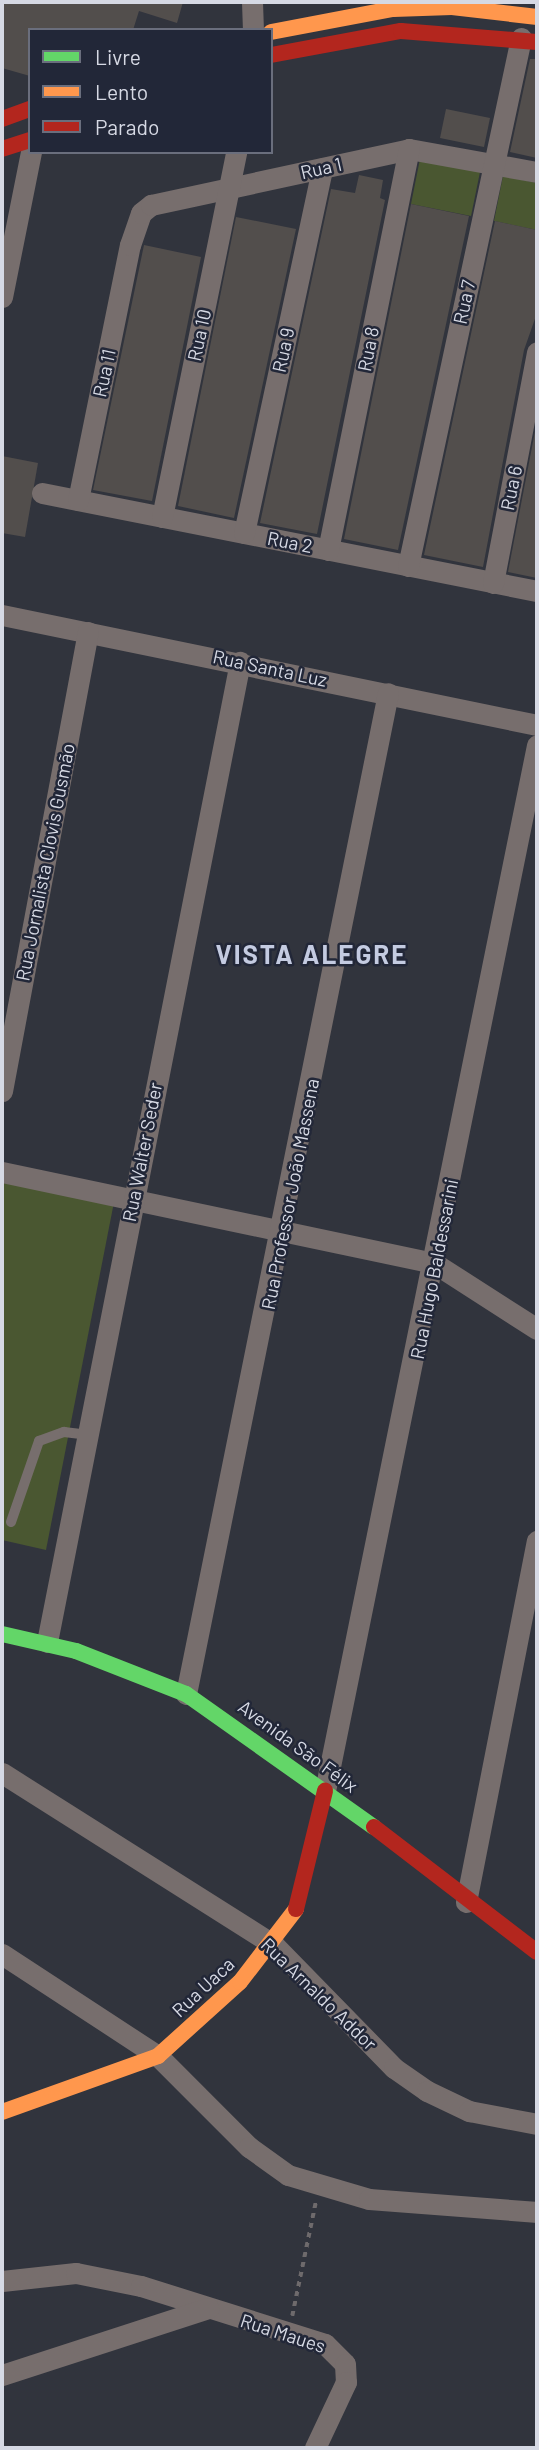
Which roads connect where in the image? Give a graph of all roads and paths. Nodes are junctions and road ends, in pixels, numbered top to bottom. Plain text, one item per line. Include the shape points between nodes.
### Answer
1 (252, 2) edge
2 (537, 17) edge
3 (253, 28) edge
4 (273, 32) edge
5 (529, 40) edge
6 (273, 55) edge
7 (28, 110) edge
8 (2, 119) edge
9 (28, 141) edge
10 (2, 149) edge
11 (409, 149) junction
12 (31, 154) edge
13 (236, 154) edge
14 (494, 163) junction
15 (322, 168) junction
16 (537, 172) edge
17 (229, 189) junction
18 (130, 245) joint
19 (2, 297) edge
20 (537, 352) edge
21 (42, 493) dead end
22 (78, 500) junction
23 (162, 517) junction
24 (244, 533) junction
25 (328, 550) junction
26 (408, 566) junction
27 (493, 583) junction
28 (537, 591) edge
29 (2, 615) edge
30 (88, 632) junction
31 (240, 662) junction
32 (388, 693) junction
33 (537, 724) edge
34 (537, 746) edge
35 (2, 1091) edge
36 (2, 1172) edge
37 (134, 1196) junction
38 (284, 1227) junction
39 (434, 1263) junction
40 (537, 1329) edge
41 (87, 1435) junction
42 (11, 1522) dead end
43 (537, 1541) edge
44 (2, 1634) edge
45 (47, 1642) junction
46 (186, 1695) junction
47 (2, 1773) edge
48 (325, 1791) junction
49 (466, 1902) junction
50 (274, 1945) junction
51 (537, 1952) edge
52 (2, 1954) edge
53 (158, 2056) junction
54 (2, 2112) edge
55 (537, 2124) edge
56 (318, 2189) junction
57 (537, 2212) edge
58 (2, 2281) edge
59 (208, 2308) junction
60 (288, 2335) junction
61 (2, 2375) edge
62 (315, 2448) edge

1 - 3 street
2 - 4 street via 452,7 393,9
5 - 6 street via 401,31
5 - 14 street, Rua 7
7 - 8 street
9 - 10 street
11 - 14 street, Rua 1
11 - 15 street, Rua 1
11 - 25 street, Rua 8
12 - 19 street
13 - 17 street, Rua 10
14 - 16 street, Rua 1
14 - 26 street, Rua 7
15 - 17 street, Rua 1
15 - 24 street, Rua 9
17 - 18 street, Rua 1 via 151,205 141,213
17 - 23 street, Rua 10
18 - 22 street, Rua 11
20 - 27 street, Rua 6
21 - 22 street, Rua 2
22 - 23 street, Rua 2
23 - 24 street, Rua 2
24 - 25 street, Rua 2
25 - 26 street, Rua 2
26 - 27 street, Rua 2
27 - 28 street, Rua 2
29 - 30 street, Rua Santa Luz
30 - 31 street, Rua Santa Luz
30 - 35 street, Rua Jornalista Clovis Gusmão
31 - 32 street, Rua Santa Luz
31 - 37 street, Rua Walter Seder
32 - 33 street, Rua Santa Luz
32 - 38 street, Rua Professor João Massena
34 - 39 street, Rua Hugo Baldessarini
36 - 37 street
37 - 38 street
37 - 41 street, Rua Walter Seder
38 - 39 street
38 - 46 street, Rua Professor João Massena
39 - 40 street
39 - 48 street, Rua Hugo Baldessarini
41 - 42 lane via 64,1432 39,1441
41 - 45 street, Rua Walter Seder
43 - 49 street
44 - 45 street, Avenida São Félix
45 - 46 street, Avenida São Félix
46 - 48 street, Avenida São Félix
47 - 50 street, Rua Arnaldo Addor
48 - 49 street, Avenida São Félix
48 - 50 street, Rua Uaca via 303,1893
49 - 51 street, Avenida São Félix
50 - 53 street, Rua Uaca
50 - 55 street, Rua Arnaldo Addor via 394,2068 468,2111
52 - 53 street
53 - 54 street, Rua Uaca
53 - 56 street via 249,2147
56 - 57 street via 369,2199
56 - 60 path
58 - 59 street, Rua Maues via 76,2273
59 - 60 street, Rua Maues
59 - 61 street
60 - 62 street, Rua Maues via 325,2344 345,2364 346,2382

